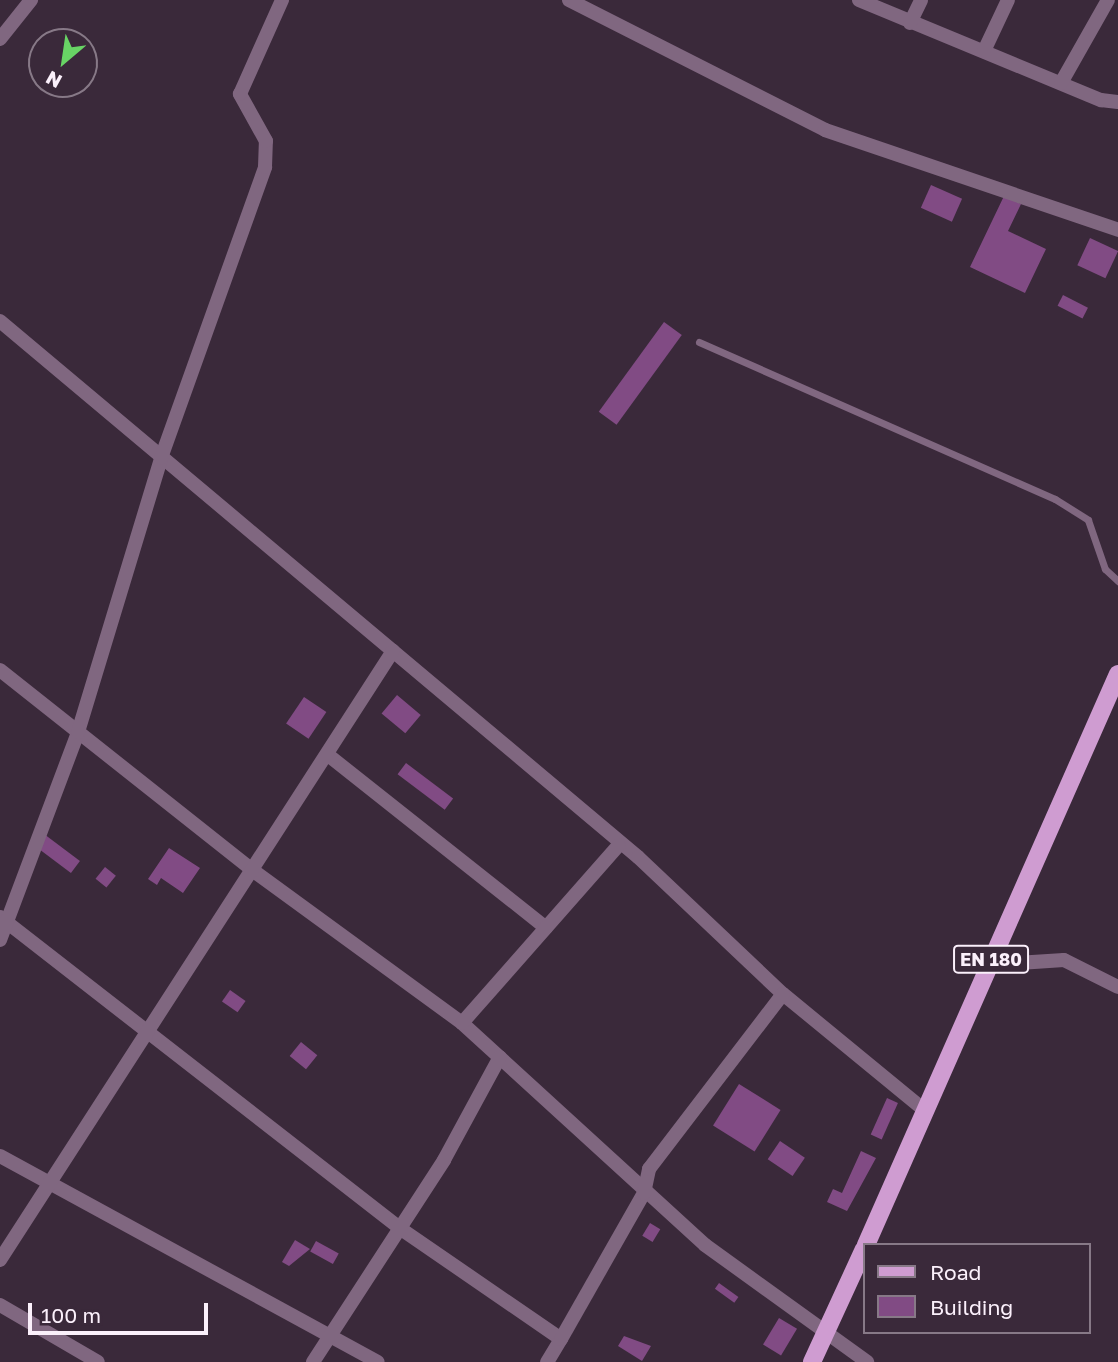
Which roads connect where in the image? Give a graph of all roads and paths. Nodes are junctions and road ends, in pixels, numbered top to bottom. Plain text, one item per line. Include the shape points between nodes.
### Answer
1 (31, 0) edge
2 (282, 0) edge
3 (569, 0) edge
4 (859, 0) edge
5 (921, 0) edge
6 (1009, 0) edge
7 (1108, 0) edge
8 (910, 23) junction
9 (0, 39) edge
10 (984, 51) junction
11 (1061, 83) junction
12 (1118, 102) edge
13 (1118, 230) edge
14 (0, 322) edge
15 (699, 342) dead end
16 (161, 458) junction
17 (1118, 580) edge
18 (393, 651) junction
19 (0, 670) edge
20 (1118, 674) edge
21 (78, 732) junction
22 (328, 755) junction
23 (619, 845) junction
24 (255, 872) junction
25 (3, 919) edge
26 (546, 928) junction
27 (0, 940) edge
28 (988, 965) junction
29 (1118, 987) edge
30 (783, 993) junction
31 (462, 1023) junction
32 (149, 1037) junction
33 (500, 1057) junction
34 (923, 1109) junction
35 (0, 1156) edge
36 (48, 1182) junction
37 (644, 1193) junction
38 (401, 1229) junction
39 (867, 1243) edge
40 (862, 1253) edge
41 (0, 1260) edge
42 (0, 1305) edge
43 (824, 1335) junction
44 (331, 1336) junction
45 (561, 1339) junction
46 (97, 1362) edge
47 (313, 1362) edge
48 (378, 1362) edge
49 (547, 1362) edge
50 (812, 1362) edge
51 (867, 1362) edge

1 - 9 street
2 - 16 street via 240,94 266,141 265,167
3 - 13 street via 825,130
4 - 8 street
5 - 8 street
6 - 10 street
7 - 11 street
8 - 10 street
10 - 11 street
11 - 12 street
14 - 16 street
15 - 17 lane via 1055,499 1088,520 1105,569
16 - 18 street
16 - 21 street
18 - 22 street
18 - 23 street
19 - 21 street
20 - 28 main road, EN 180
21 - 24 street
21 - 25 street
22 - 24 street
22 - 26 street
23 - 26 street
23 - 30 street
24 - 31 street
24 - 32 street
25 - 27 street
25 - 32 street
26 - 31 street
28 - 29 street via 1064,960
28 - 34 main road, EN 180
30 - 34 street
30 - 37 street via 665,1145 649,1169
31 - 33 street
32 - 36 street
32 - 38 street
33 - 37 street
33 - 38 street
34 - 39 main road, EN 180
35 - 36 street
36 - 41 street
36 - 44 street
37 - 43 street
37 - 45 street
38 - 44 street
38 - 45 street
40 - 43 main road, EN 180
42 - 46 street
43 - 50 main road, EN 180
43 - 51 street
44 - 47 street
44 - 48 street
45 - 49 street

